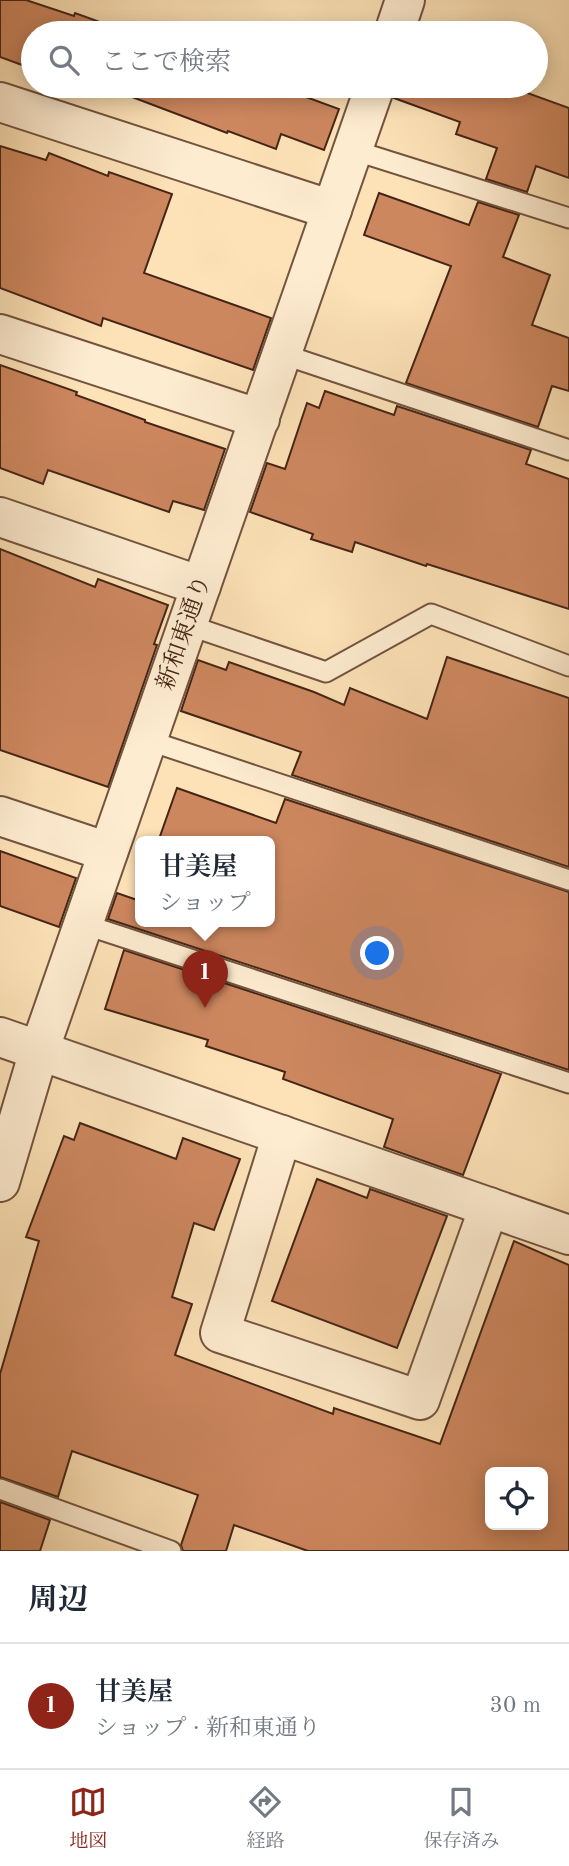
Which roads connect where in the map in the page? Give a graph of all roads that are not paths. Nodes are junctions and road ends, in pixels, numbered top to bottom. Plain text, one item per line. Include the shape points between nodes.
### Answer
1 (405, 0) edge
2 (398, 21) edge
3 (371, 98) edge
4 (0, 102) edge
5 (353, 150) junction
6 (332, 210) junction
7 (569, 218) edge
8 (0, 334) edge
9 (282, 354) junction
10 (260, 419) junction
11 (569, 450) edge
12 (0, 517) edge
13 (201, 586) junction
14 (188, 625) junction
15 (569, 666) edge
16 (147, 740) junction
17 (0, 816) edge
18 (108, 852) junction
19 (569, 880) edge
20 (83, 924) junction
21 (0, 1037) edge
22 (39, 1051) junction
23 (569, 1083) edge
24 (282, 1135) junction
25 (0, 1182) edge
26 (489, 1207) junction
27 (569, 1235) edge
28 (0, 1489) edge
29 (171, 1551) edge

1 - 2 street
3 - 5 street, 新和東通り
4 - 6 street
5 - 6 street, 新和東通り
5 - 7 lane
6 - 9 street, 新和東通り
8 - 10 street
9 - 10 street, 新和東通り
9 - 11 lane
10 - 13 street, 新和東通り
12 - 13 street
13 - 14 street, 新和東通り
14 - 15 lane via 326,672 431,614
14 - 16 street, 新和東通り
16 - 18 street, 新和東通り
16 - 19 lane
17 - 18 street
18 - 20 street, 新和東通り
20 - 22 street, 新和東通り
20 - 23 lane
21 - 22 street
22 - 24 street
22 - 25 street, 新和東通り
24 - 26 street
24 - 26 street via 220,1333 420,1400
26 - 27 street
28 - 29 lane

